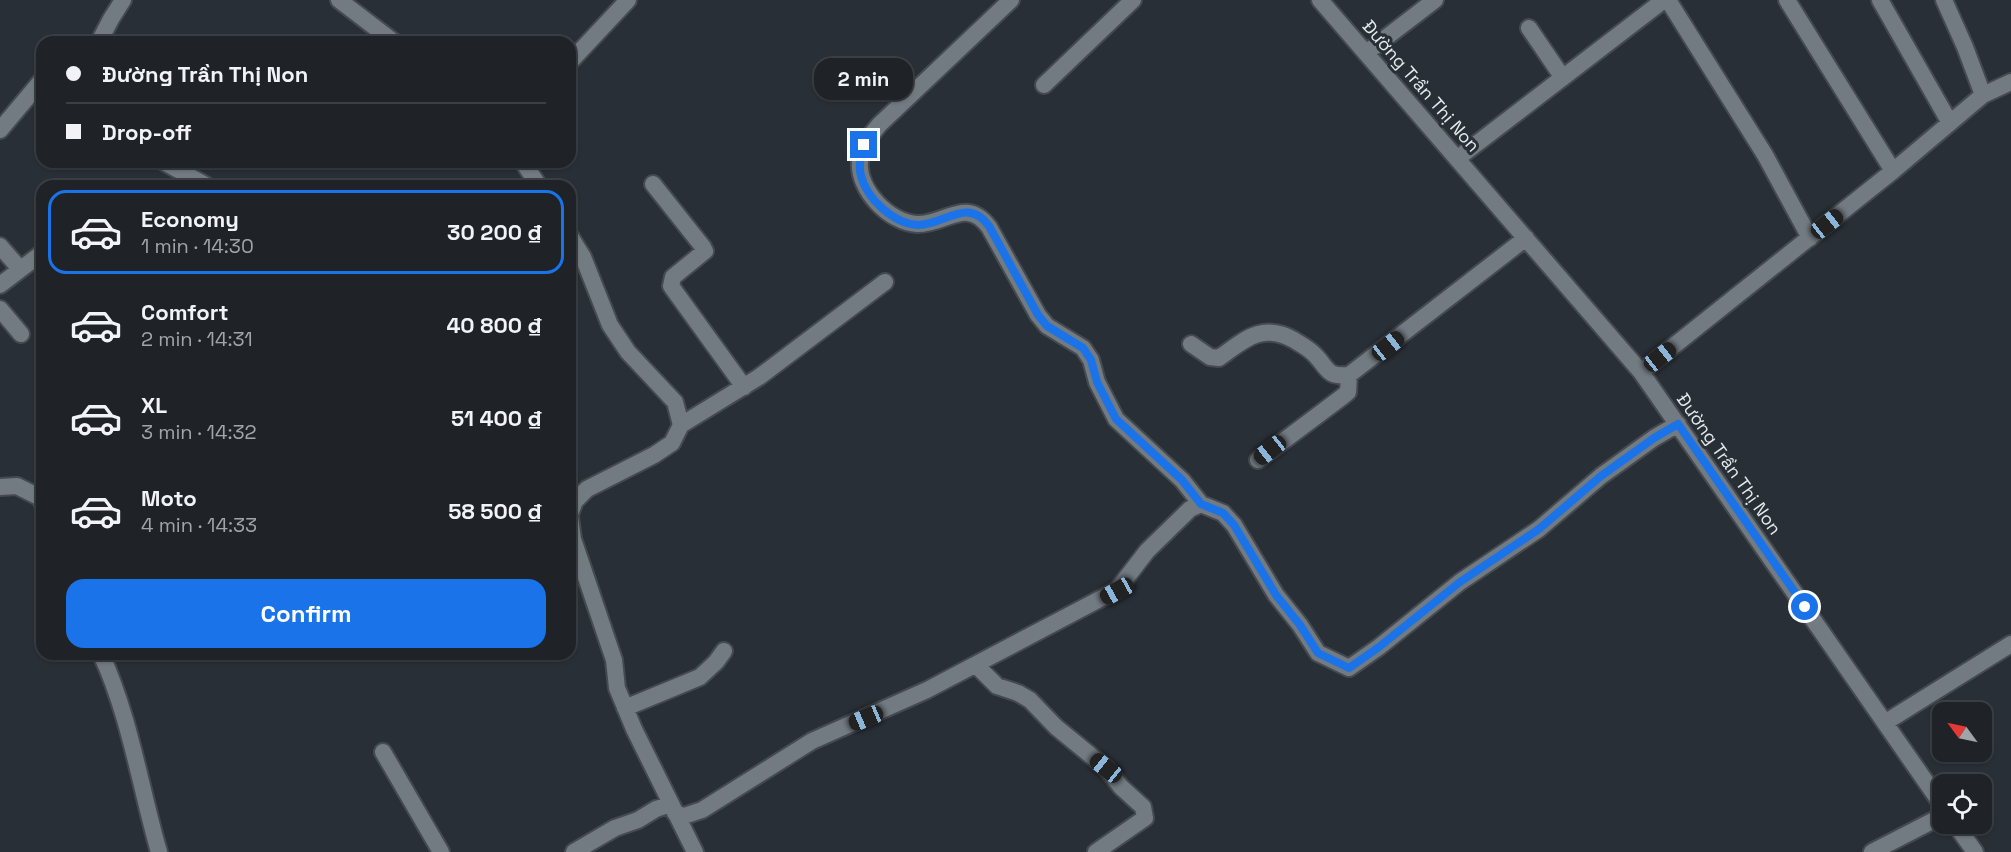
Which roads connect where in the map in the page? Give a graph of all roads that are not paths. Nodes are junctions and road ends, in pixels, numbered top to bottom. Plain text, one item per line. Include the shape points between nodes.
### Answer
1 (123, 0) edge
2 (339, 0) edge
3 (628, 0) edge
4 (1011, 0) edge
5 (1133, 0) edge
6 (1320, 0) edge
7 (1435, 0) edge
8 (1788, 0) edge
9 (1880, 0) edge
10 (1944, 0) edge
11 (1669, 1) edge
12 (1529, 28) dead end
13 (102, 36) edge
14 (386, 36) edge
15 (1366, 53) junction
16 (576, 56) edge
17 (1563, 78) junction
18 (2011, 82) edge
19 (1044, 85) dead end
20 (36, 87) edge
21 (1983, 95) junction
22 (1950, 123) junction
23 (0, 130) edge
24 (1458, 158) junction
25 (175, 168) edge
26 (1893, 171) junction
27 (196, 180) edge
28 (653, 184) dead end
29 (1526, 238) junction
30 (1810, 238) junction
31 (0, 246) edge
32 (576, 246) edge
33 (36, 258) edge
34 (20, 270) junction
35 (885, 282) dead end
36 (0, 285) edge
37 (0, 309) edge
38 (21, 334) dead end
39 (1191, 344) dead end
40 (1641, 372) junction
41 (1349, 375) junction
42 (744, 387) junction
43 (1678, 424) junction
44 (681, 425) junction
45 (1258, 460) dead end
46 (0, 487) edge
47 (36, 496) edge
48 (576, 500) edge
49 (1201, 504) junction
50 (576, 548) edge
51 (2011, 644) edge
52 (724, 651) dead end
53 (104, 660) edge
54 (976, 665) junction
55 (625, 708) junction
56 (1894, 717) junction
57 (383, 752) dead end
58 (1932, 787) edge
59 (673, 808) junction
60 (1932, 821) edge
61 (1963, 834) edge
62 (159, 852) edge
63 (441, 852) edge
64 (574, 852) edge
65 (695, 852) edge
66 (1096, 852) edge
67 (1872, 852) edge
68 (1975, 852) edge

1 - 13 street
2 - 14 street
3 - 16 street
4 - 49 street via 879,124 864,145 861,177 868,192 900,221 919,225 960,212 983,218 1038,315 1047,326 1083,348 1091,360 1097,382 1116,419 1182,480
5 - 19 street
6 - 15 street, Đường Trần Thị Non
7 - 15 street
8 - 26 street
9 - 22 street
10 - 21 street
11 - 17 street
11 - 30 street via 1765,155
12 - 17 street
15 - 24 street, Đường Trần Thị Non
17 - 24 street
18 - 21 street
20 - 23 street
21 - 22 street
22 - 26 street
24 - 29 street, Đường Trần Thị Non
25 - 27 street
26 - 30 street
28 - 42 street via 705,251 674,277 671,286
29 - 40 street, Đường Trần Thị Non
29 - 41 street
30 - 40 street
31 - 34 street
32 - 44 street via 610,325 628,352 675,402
33 - 34 street
34 - 36 street
35 - 42 street
37 - 38 street
39 - 41 street via 1210,357 1219,358 1247,338 1268,331 1287,336 1309,349 1328,372
40 - 43 street, Đường Trần Thị Non
41 - 45 street via 1348,392 1342,398
42 - 44 street
43 - 49 street via 1601,476 1539,529 1460,582 1349,668 1318,653 1276,595 1234,525 1223,513
43 - 56 street, Đường Trần Thị Non
44 - 48 street via 672,443 587,489
46 - 47 street via 17,486
49 - 54 street via 1190,509 1147,551 1117,591
50 - 55 street via 614,660 617,688
51 - 56 street
52 - 55 street via 700,677
53 - 62 street via 133,747
54 - 59 street via 884,711 812,741 702,810 684,816
54 - 66 street via 997,686 1030,700 1143,807 1145,818
55 - 59 street
56 - 58 street, Đường Trần Thị Non
57 - 63 street
59 - 64 street via 656,809
59 - 65 street
60 - 67 street
61 - 68 street

